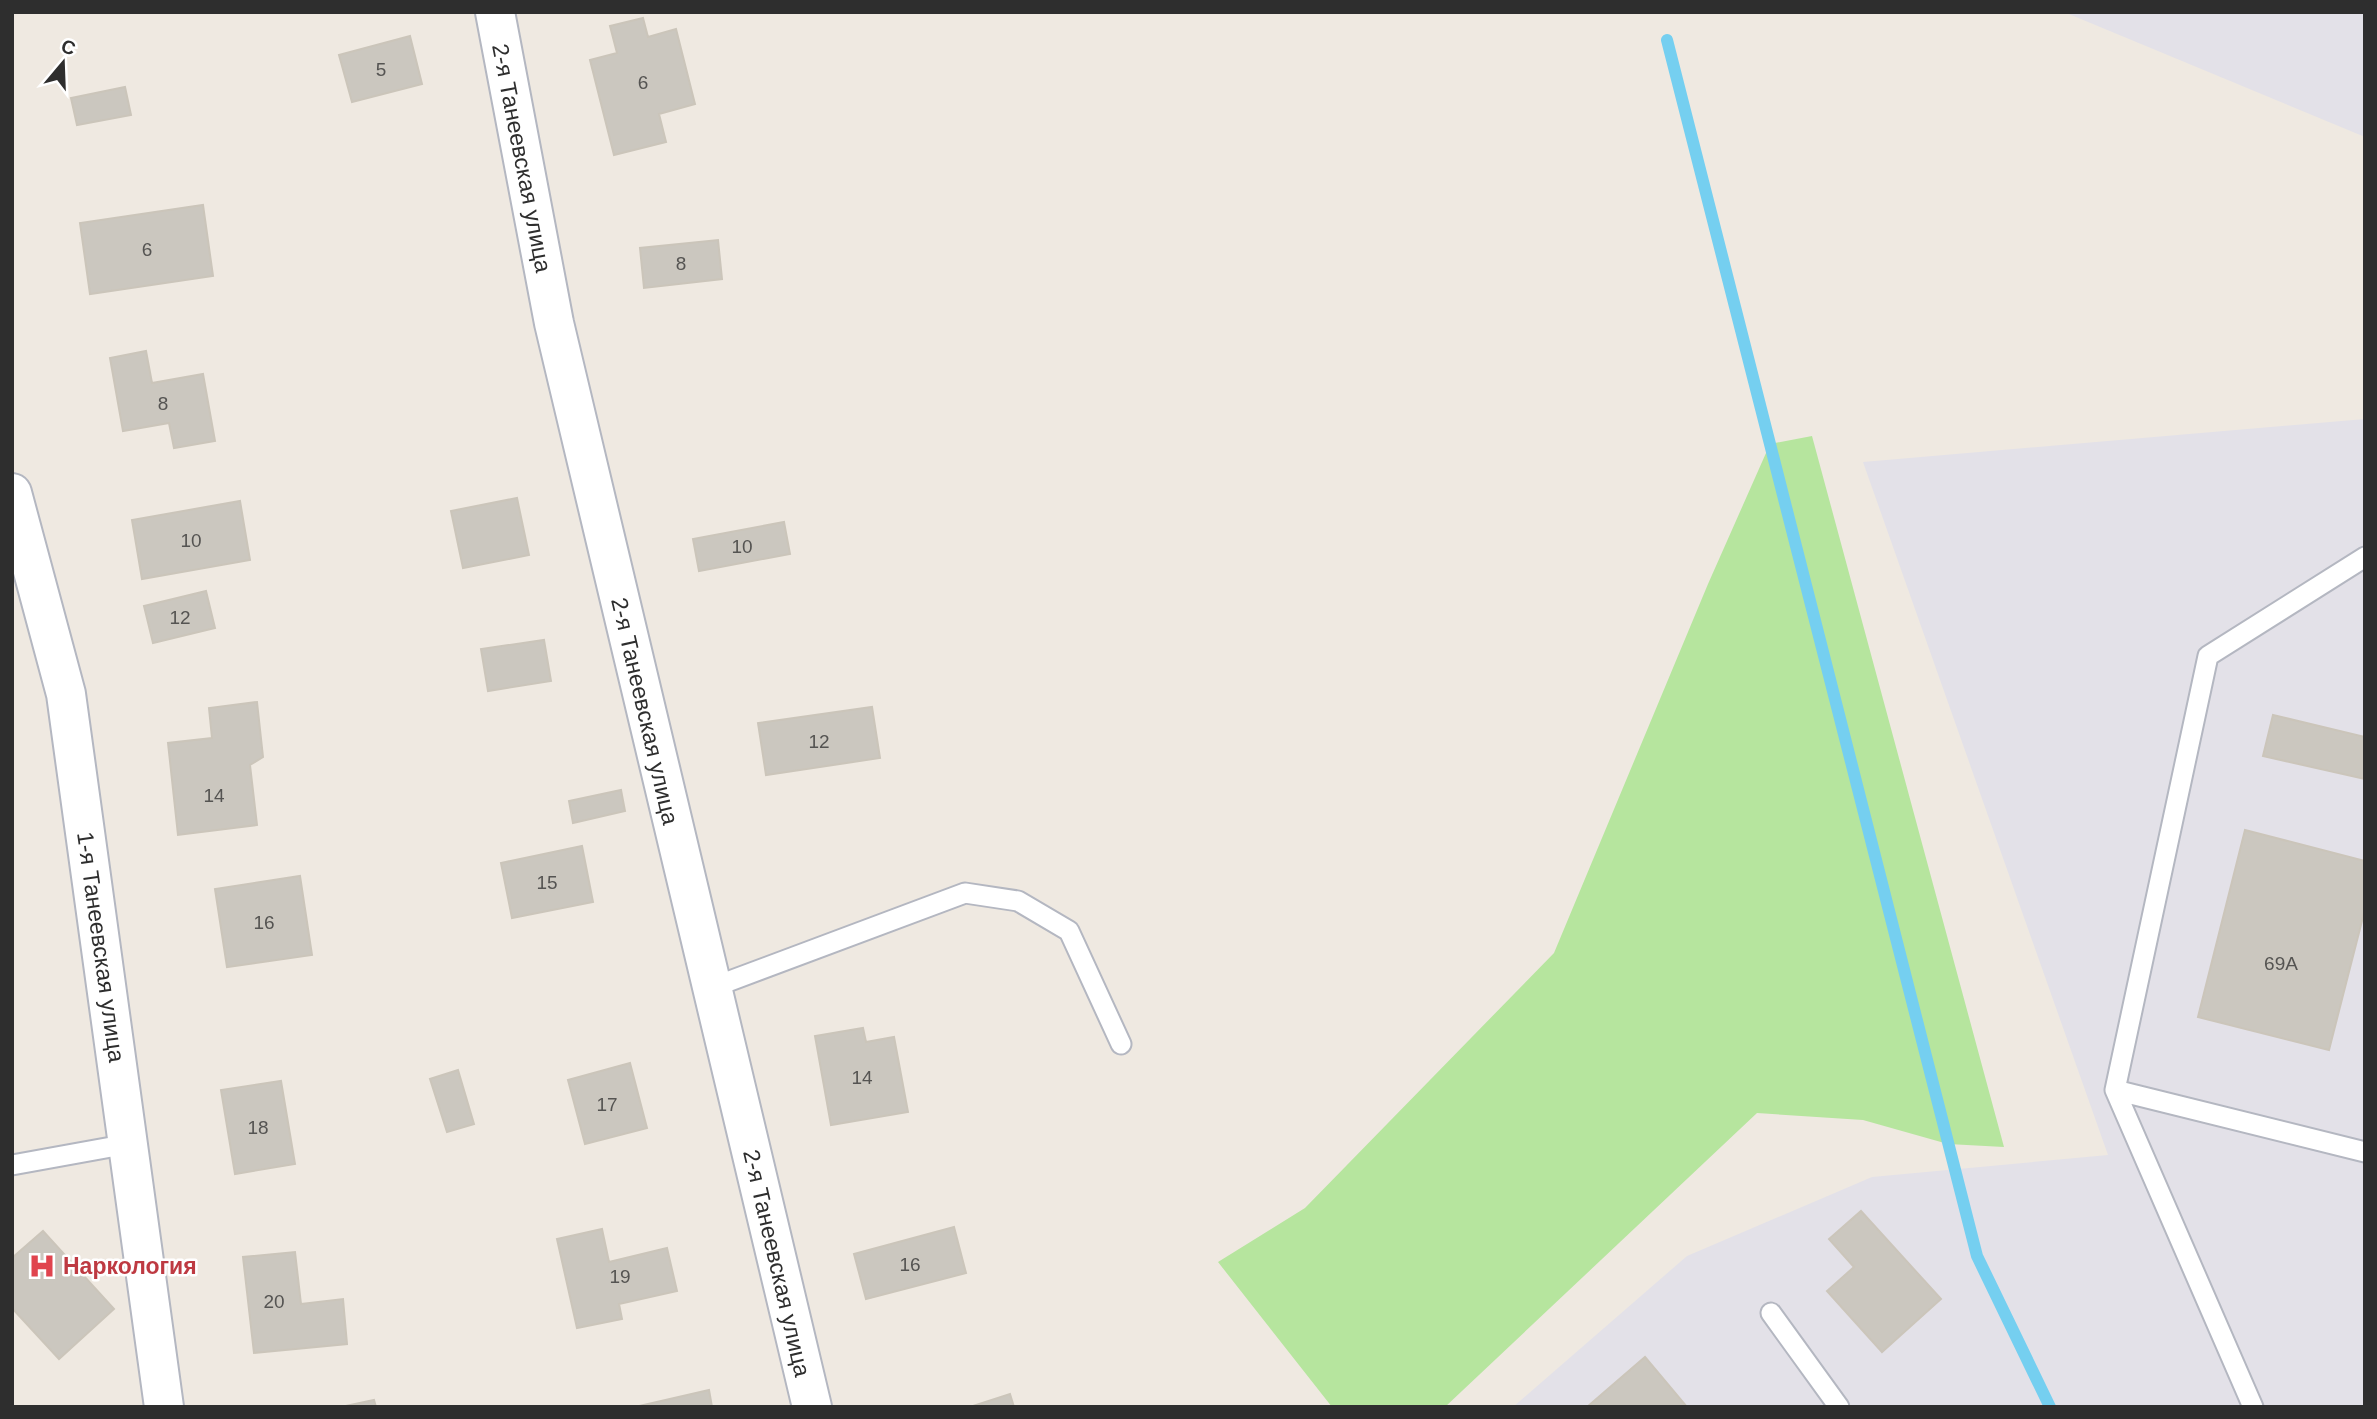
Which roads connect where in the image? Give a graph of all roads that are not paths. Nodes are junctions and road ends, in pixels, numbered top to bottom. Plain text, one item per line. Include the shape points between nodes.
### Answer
1 (495, 12) edge
2 (12, 493) edge
3 (2365, 557) edge
4 (711, 988) junction
5 (1121, 1044) dead end
6 (2115, 1090) junction
7 (128, 1144) junction
8 (2365, 1152) edge
9 (12, 1165) edge
10 (1771, 1313) dead end
11 (164, 1407) edge
12 (812, 1407) edge
13 (1839, 1407) edge
14 (2253, 1407) edge

1 - 4 street, 2-я Танеевская улица via 554,323
2 - 7 street, 1-я Танеевская улица via 66,694
3 - 6 lane via 2208,656
4 - 5 lane via 964,892 1018,901 1069,931
4 - 12 street, 2-я Танеевская улица
6 - 8 lane
6 - 14 lane
7 - 9 lane
7 - 11 street, 1-я Танеевская улица
10 - 13 lane

